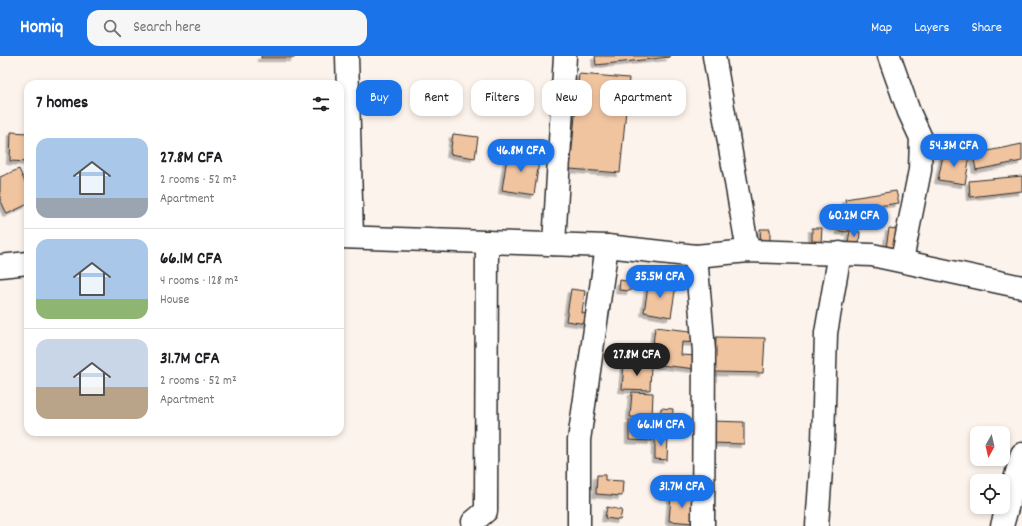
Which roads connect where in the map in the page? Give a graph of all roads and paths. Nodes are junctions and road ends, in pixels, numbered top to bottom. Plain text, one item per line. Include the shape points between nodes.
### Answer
1 (347, 56) edge
2 (565, 56) edge
3 (714, 56) edge
4 (889, 56) edge
5 (346, 237) edge
6 (486, 242) junction
7 (554, 244) junction
8 (607, 246) junction
9 (748, 251) junction
10 (840, 253) junction
11 (696, 256) junction
12 (902, 260) junction
13 (24, 263) edge
14 (0, 266) edge
15 (1022, 287) edge
16 (1022, 454) edge
17 (473, 522) dead end
18 (579, 526) edge
19 (703, 526) edge
20 (817, 526) edge
21 (1002, 526) edge

1 - 5 street
2 - 7 street
3 - 9 street
4 - 12 street via 921,138 920,170
5 - 6 street
6 - 7 street
6 - 17 street via 486,511
7 - 8 street
8 - 11 street
8 - 18 street via 579,440
9 - 10 street
9 - 11 street
10 - 12 street
10 - 20 street via 826,333 824,442
11 - 19 street via 704,351
12 - 15 street
13 - 14 street
16 - 21 street

